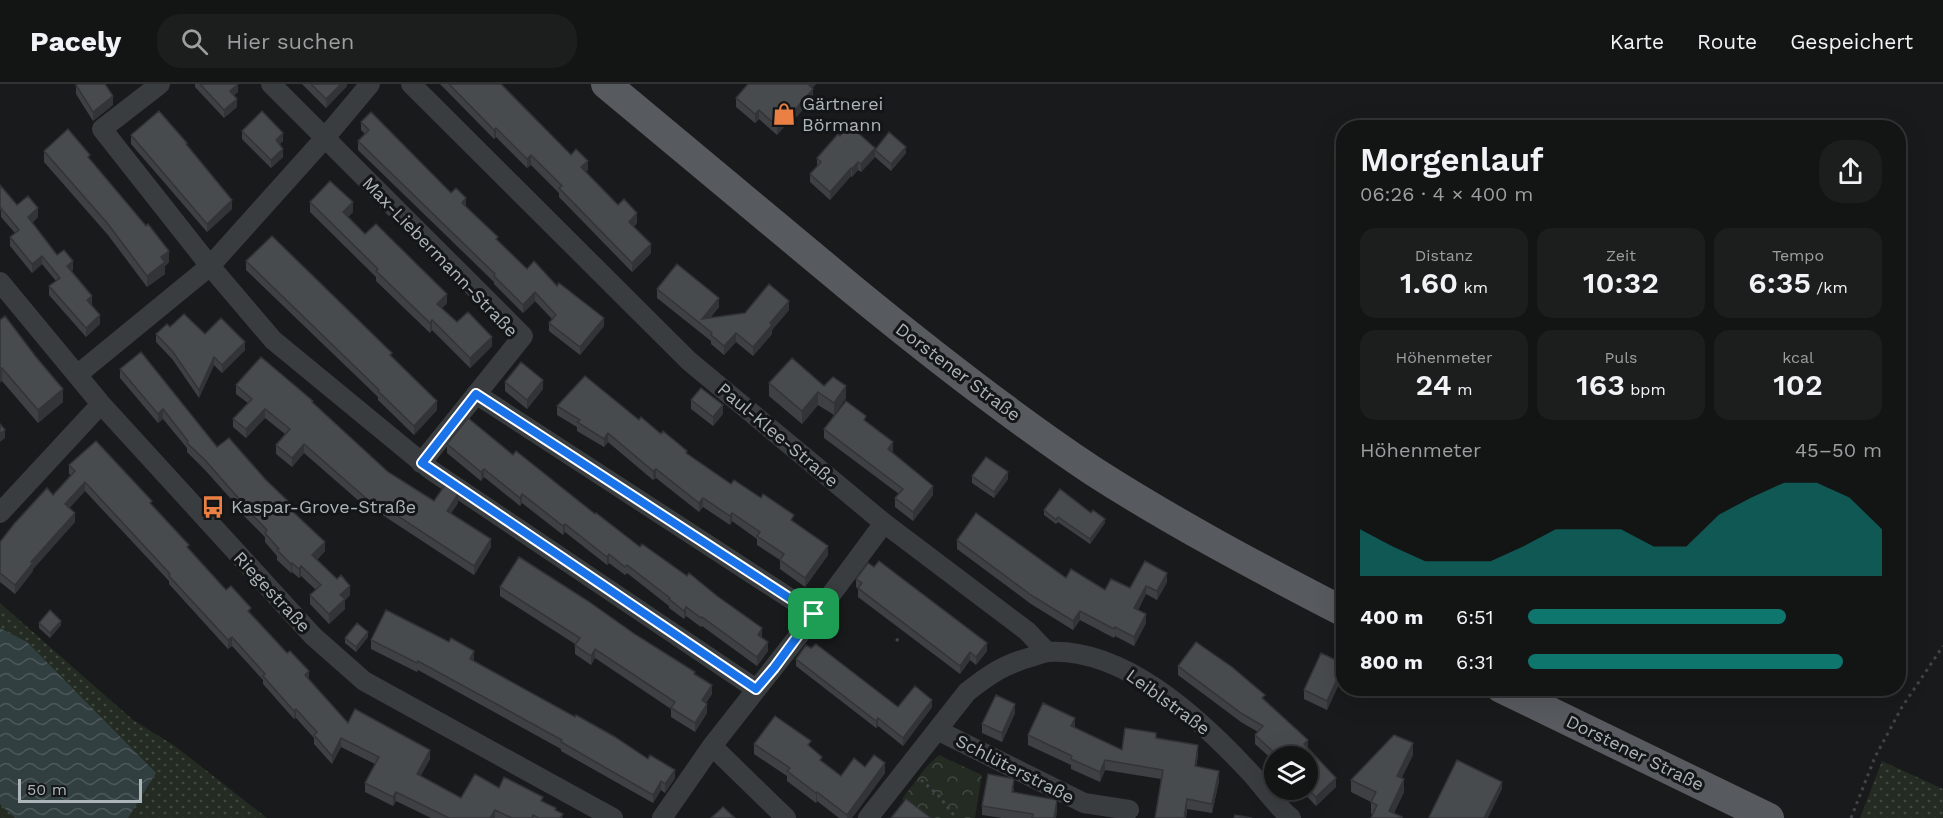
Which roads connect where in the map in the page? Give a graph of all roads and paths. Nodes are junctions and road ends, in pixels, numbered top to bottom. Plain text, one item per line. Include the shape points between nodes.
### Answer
1 (160, 84) edge
2 (271, 84) edge
3 (370, 84) edge
4 (411, 84) edge
5 (606, 84) edge
6 (324, 139) junction
7 (210, 266) junction
8 (0, 282) edge
9 (77, 375) junction
10 (476, 394) junction
11 (101, 404) junction
12 (422, 463) junction
13 (0, 513) edge
14 (884, 523) junction
15 (1336, 608) edge
16 (814, 614) junction
17 (896, 639) dead end
18 (900, 642) dead end
19 (1943, 646) edge
20 (1047, 652) junction
21 (756, 689) junction
22 (1517, 696) edge
23 (937, 730) junction
24 (712, 746) junction
25 (908, 767) junction
26 (1129, 810) dead end
27 (613, 818) edge
28 (662, 818) edge
29 (786, 818) edge
30 (868, 818) edge
31 (956, 818) edge
32 (1291, 818) edge
33 (1769, 818) edge
34 (1851, 818) edge

1 - 7 street via 102,129
2 - 6 street
3 - 6 street
4 - 14 street, Paul-Klee-Straße via 689,361
5 - 15 main road, Dorstener Straße via 907,334 1018,419 1169,518
6 - 7 street
6 - 10 street, Max-Liebermann-Straße via 523,336
7 - 9 street
7 - 12 street via 273,340
8 - 9 street, Riegestraße
9 - 11 street, Riegestraße
10 - 12 street, Max-Liebermann-Straße
10 - 16 street
11 - 13 street
11 - 27 street, Riegestraße via 313,636 364,681
12 - 21 street
14 - 16 street
14 - 20 street via 1027,631
16 - 21 street
17 - 18 path
19 - 34 path via 1902,707 1875,757
20 - 23 street, Leiblstraße via 1008,664 988,676 968,692
20 - 32 street, Leiblstraße via 1087,654 1121,668 1166,697 1202,724
21 - 24 street
22 - 33 main road, Dorstener Straße
23 - 25 street, Leiblstraße
23 - 26 street, Schlüterstraße via 1084,803
24 - 28 street
24 - 29 street
25 - 30 street, Leiblstraße
25 - 31 path

